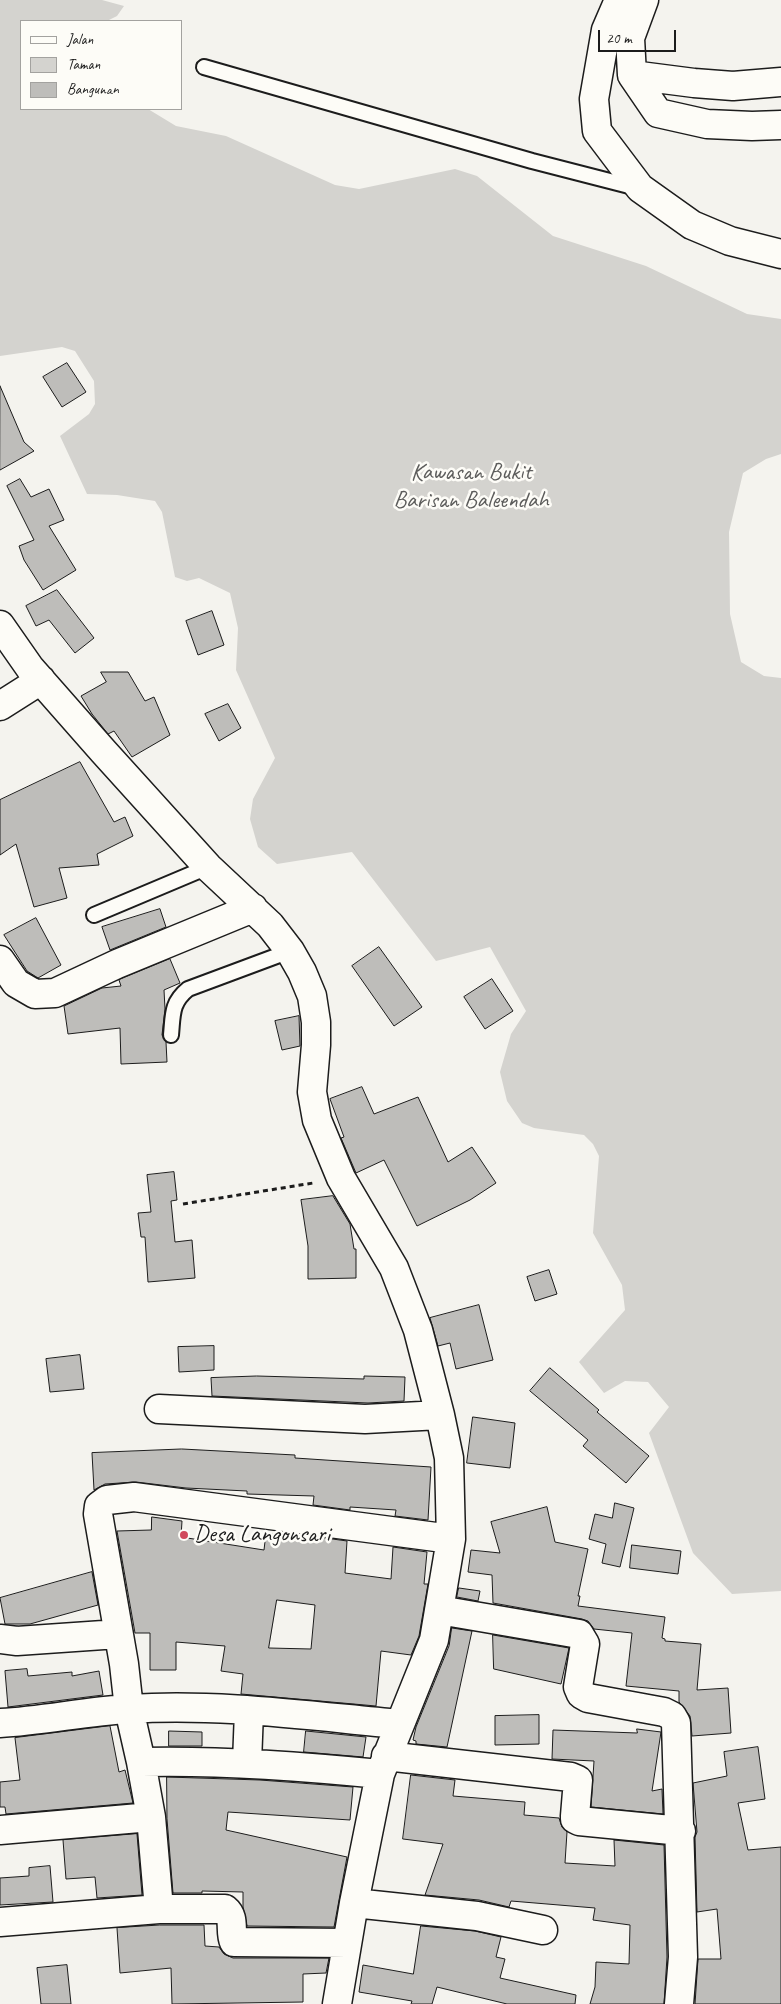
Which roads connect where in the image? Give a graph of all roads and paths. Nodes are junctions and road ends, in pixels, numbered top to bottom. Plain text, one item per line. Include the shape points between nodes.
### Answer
1 (619, 0) edge
2 (644, 0) edge
3 (618, 34) junction
4 (204, 67) dead end
5 (632, 75) junction
6 (781, 82) edge
7 (781, 125) edge
8 (640, 188) junction
9 (781, 254) edge
10 (0, 625) edge
11 (41, 680) junction
12 (0, 706) edge
13 (208, 867) junction
14 (253, 908) junction
15 (94, 914) dead end
16 (290, 951) junction
17 (0, 960) edge
18 (171, 1035) dead end
19 (341, 1178) junction
20 (183, 1204) dead end
21 (160, 1409) dead end
22 (440, 1415) junction
23 (451, 1538) junction
24 (439, 1610) junction
25 (118, 1634) junction
26 (0, 1639) edge
27 (128, 1709) junction
28 (249, 1712) junction
29 (0, 1723) edge
30 (399, 1724) junction
31 (141, 1762) junction
32 (247, 1763) junction
33 (383, 1765) junction
34 (151, 1817) junction
35 (0, 1830) edge
36 (681, 1831) junction
37 (354, 1903) junction
38 (159, 1909) junction
39 (0, 1922) edge
40 (543, 1930) dead end
41 (347, 1943) junction
42 (337, 2004) edge
43 (679, 2004) edge

1 - 3 street
2 - 3 street
3 - 5 street
3 - 8 street via 594,99 597,131
4 - 8 lane via 532,161
5 - 6 street via 733,86
5 - 7 street via 658,113 707,124
8 - 9 street via 692,225 730,241
10 - 11 street
11 - 12 street
11 - 13 street
13 - 14 street
13 - 15 lane
14 - 16 street
14 - 17 street via 55,993 35,994 16,983
16 - 18 lane via 188,989 174,1004
16 - 19 street via 312,996 316,1045 312,1092 317,1120
19 - 20 path
19 - 22 street via 394,1268 418,1330
21 - 22 street via 365,1420
22 - 23 street via 449,1458
23 - 24 street
23 - 25 street via 134,1497 107,1500 99,1506 98,1514
24 - 30 street via 434,1640
24 - 36 street via 579,1634 585,1644 578,1687 581,1694 672,1716 676,1723
25 - 26 street via 17,1642
25 - 27 street
27 - 28 street via 199,1708
27 - 29 street
27 - 31 street
28 - 30 street
28 - 32 street
30 - 33 street
31 - 32 street
31 - 34 street
32 - 33 street
33 - 36 street via 571,1777 578,1780 575,1816 579,1821
33 - 37 street
34 - 35 street
34 - 38 street
36 - 43 street via 684,1957
37 - 40 street via 462,1914
37 - 41 street
38 - 39 street
38 - 41 street via 225,1909 231,1919 232,1938 239,1943
41 - 42 street

